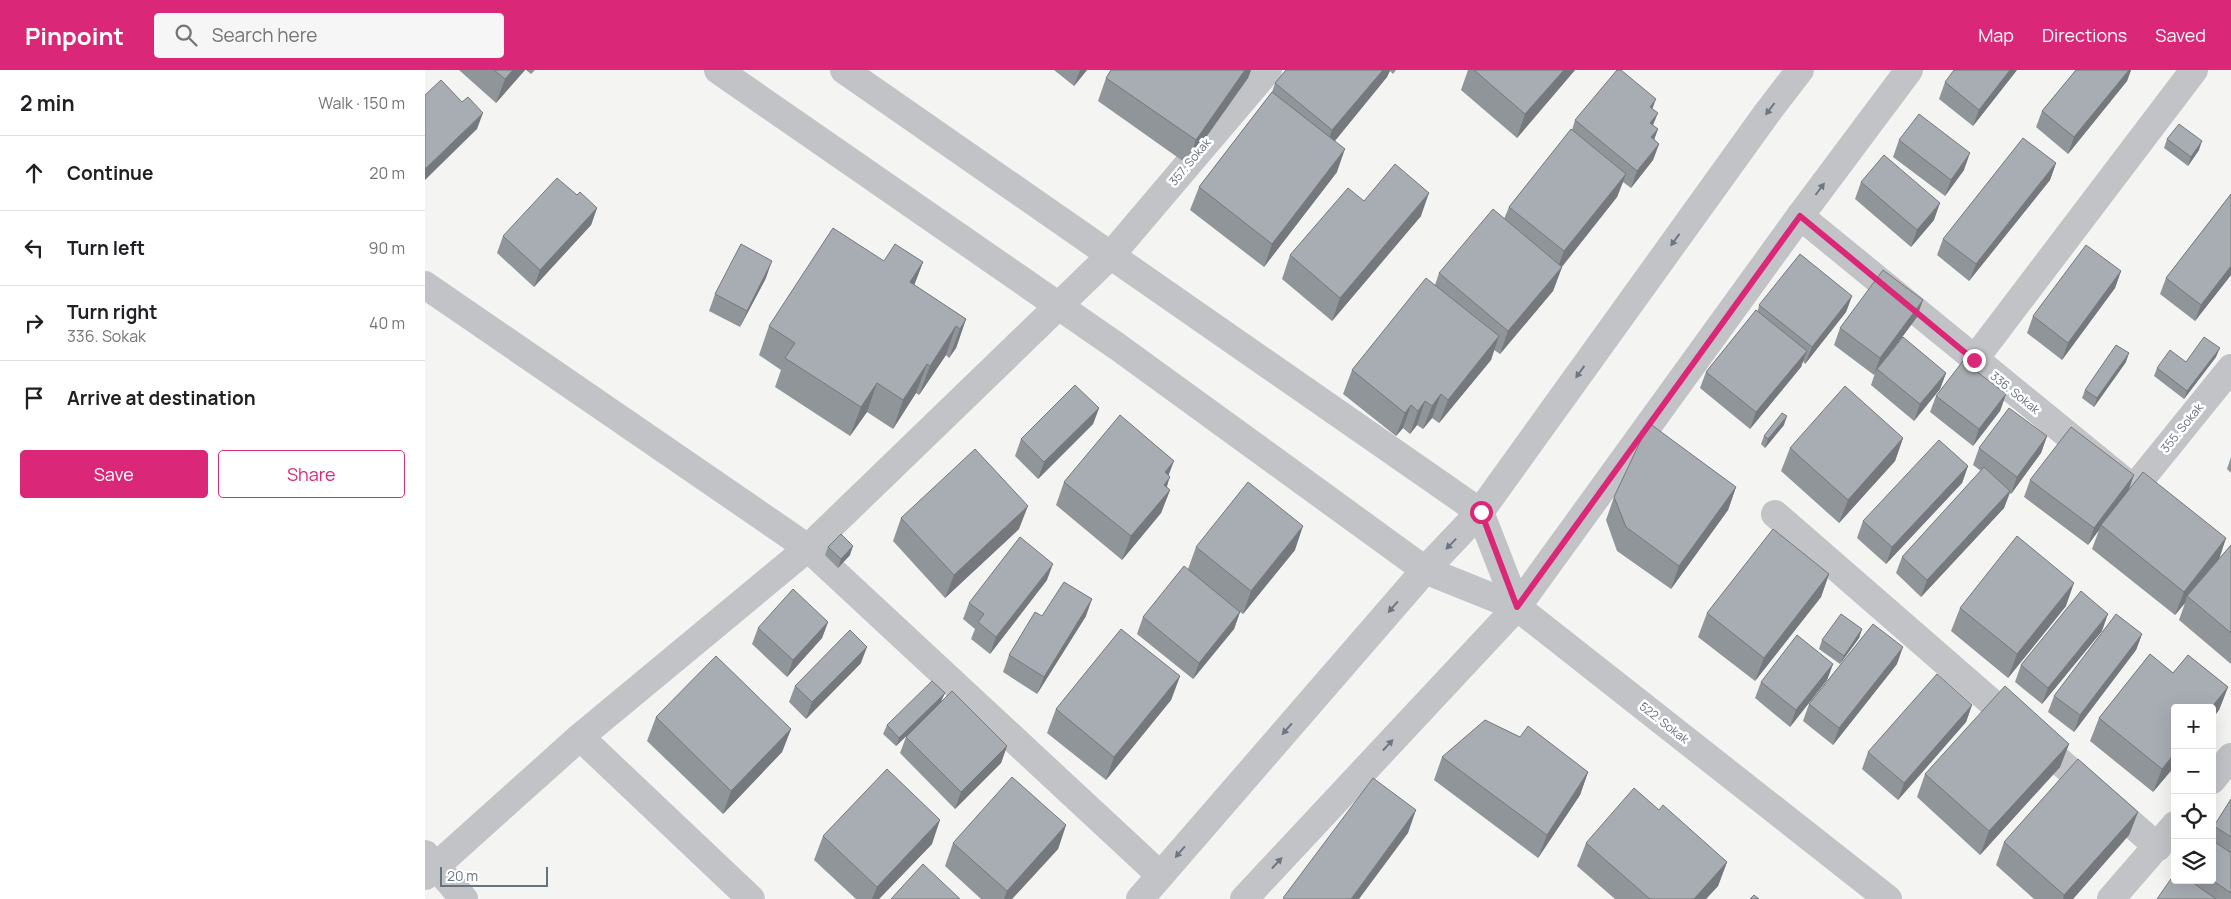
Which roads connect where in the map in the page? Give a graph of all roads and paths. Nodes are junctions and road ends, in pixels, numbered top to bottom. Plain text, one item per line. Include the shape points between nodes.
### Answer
1 (718, 70) edge
2 (844, 70) edge
3 (1268, 70) edge
4 (1800, 70) edge
5 (1909, 70) edge
6 (2194, 70) edge
7 (1800, 216) junction
8 (1111, 255) junction
9 (425, 285) edge
10 (1059, 306) junction
11 (1974, 360) junction
12 (2231, 368) edge
13 (2134, 488) junction
14 (1481, 512) junction
15 (1775, 514) dead end
16 (2179, 526) edge
17 (808, 548) junction
18 (1425, 570) junction
19 (1517, 607) junction
20 (581, 737) junction
21 (2231, 757) edge
22 (2216, 775) edge
23 (2171, 830) edge
24 (2157, 846) junction
25 (429, 866) edge
26 (1160, 875) junction
27 (464, 899) edge
28 (751, 899) edge
29 (1140, 899) edge
30 (1244, 899) edge
31 (1888, 899) edge
32 (2111, 899) edge

1 - 10 street, 522. Sokak
2 - 8 street
3 - 8 street, 357. Sokak
4 -> 14 street
7 -> 5 street
6 - 11 street
7 - 11 street, 336. Sokak
7 - 19 street
8 - 10 street, 357. Sokak
8 - 14 street
9 - 17 street
10 - 17 street, 357. Sokak
10 - 18 street, 522. Sokak
11 - 13 street, 336. Sokak
12 - 13 street, 355. Sokak
13 - 16 street, 336. Sokak
14 -> 18 street
14 - 19 street
15 - 24 street
17 - 20 street, 357. Sokak
17 - 26 street
18 - 19 street, 522. Sokak
18 -> 26 street
30 -> 19 street
19 - 31 street, 522. Sokak
20 - 25 street, 357. Sokak
20 - 28 street
21 - 22 street
23 - 24 street
24 - 32 street
25 - 27 street
26 - 29 street

